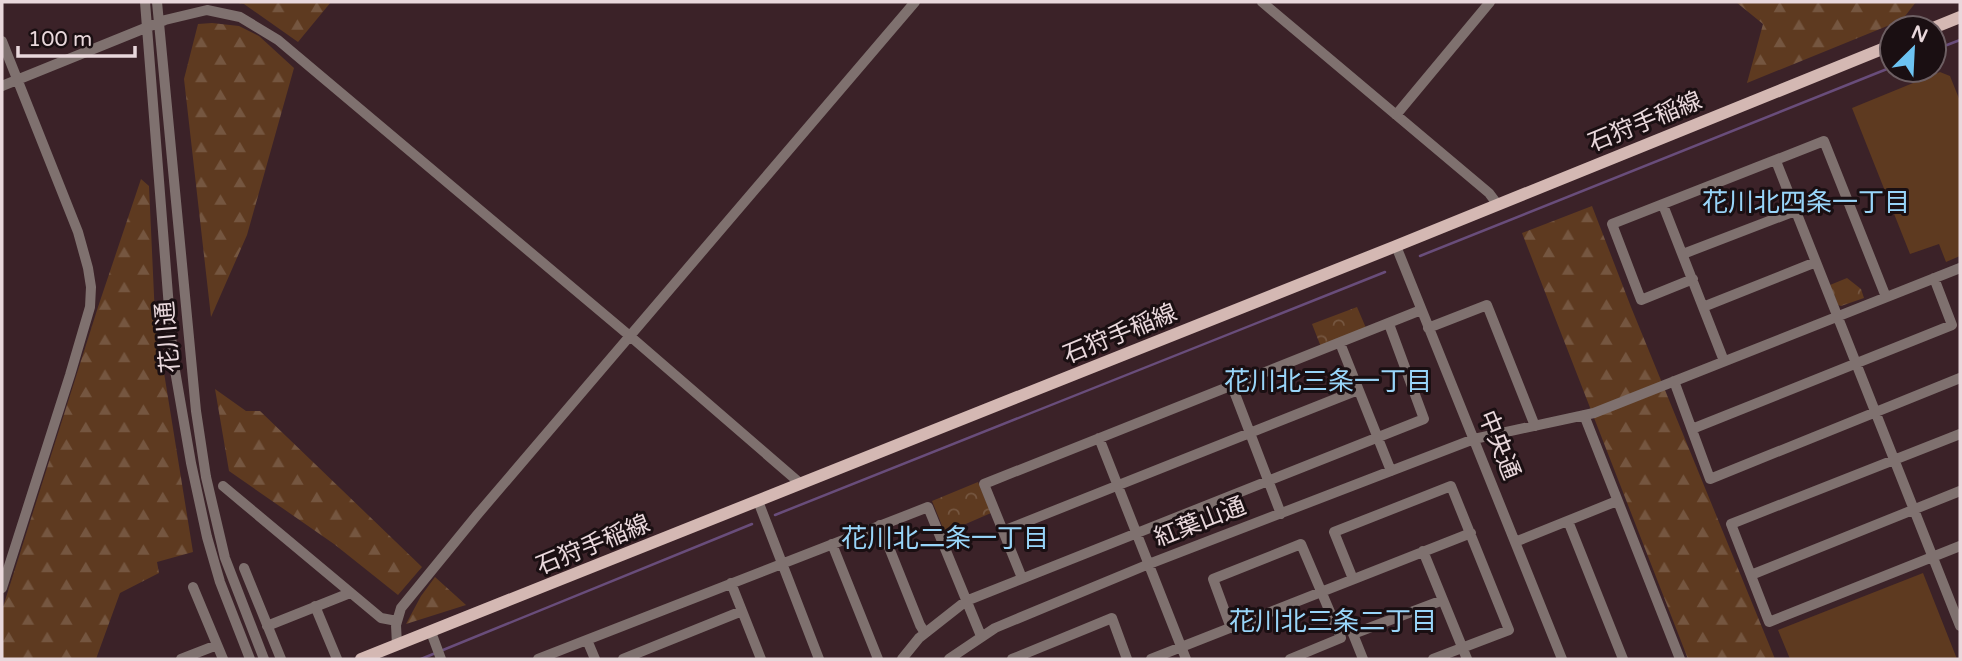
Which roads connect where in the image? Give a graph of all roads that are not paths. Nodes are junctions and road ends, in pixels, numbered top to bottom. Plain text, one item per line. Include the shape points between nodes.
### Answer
1 (145, 2) edge
2 (157, 2) edge
3 (915, 2) edge
4 (1262, 2) edge
5 (1490, 2) edge
6 (159, 23) junction
7 (147, 27) junction
8 (2, 41) edge
9 (1878, 51) edge
10 (18, 80) junction
11 (2, 86) edge
12 (1396, 115) junction
13 (1776, 161) junction
14 (1498, 205) junction
15 (1663, 205) junction
16 (1796, 211) junction
17 (1396, 246) junction
18 (1683, 254) junction
19 (1816, 262) junction
20 (1960, 268) edge
21 (1934, 278) junction
22 (1693, 279) junction
23 (1886, 297) junction
24 (1703, 307) junction
25 (1421, 310) junction
26 (1838, 316) junction
27 (1389, 324) junction
28 (1429, 328) junction
29 (631, 337) junction
30 (1340, 343) junction
31 (1724, 361) junction
32 (1856, 363) junction
33 (1960, 378) edge
34 (1674, 381) junction
35 (1232, 386) junction
36 (1358, 390) junction
37 (1875, 412) junction
38 (1584, 415) junction
39 (1535, 426) junction
40 (1692, 429) junction
41 (1251, 433) junction
42 (1960, 434) edge
43 (1099, 438) junction
44 (1378, 438) junction
45 (1474, 439) junction
46 (1895, 460) junction
47 (1391, 471) junction
48 (1270, 480) junction
49 (801, 484) junction
50 (223, 486) dead end
51 (1118, 486) junction
52 (1960, 491) edge
53 (758, 501) junction
54 (1617, 501) junction
55 (1914, 510) junction
56 (1281, 514) junction
57 (1568, 521) junction
58 (880, 525) junction
59 (1003, 531) junction
60 (1137, 533) junction
61 (1471, 533) junction
62 (1515, 542) junction
63 (832, 544) junction
64 (1960, 546) edge
65 (1423, 551) junction
66 (1933, 557) junction
67 (782, 563) junction
68 (1149, 564) junction
69 (244, 568) dead end
70 (1751, 575) junction
71 (1022, 578) junction
72 (1353, 579) junction
73 (731, 583) junction
74 (193, 587) dead end
75 (2, 588) edge
76 (1321, 592) junction
77 (350, 593) junction
78 (1443, 600) junction
79 (966, 601) junction
80 (1956, 602) edge
81 (315, 606) junction
82 (743, 611) junction
83 (397, 621) junction
84 (267, 626) junction
85 (1960, 626) edge
86 (1231, 628) junction
87 (431, 632) junction
88 (925, 633) junction
89 (981, 636) junction
90 (587, 640) junction
91 (217, 645) junction
92 (397, 645) junction
93 (1181, 647) junction
94 (1462, 648) junction
95 (441, 658) edge
96 (181, 659) edge
97 (223, 659) edge
98 (250, 659) edge
99 (264, 659) edge
100 (281, 659) edge
101 (337, 659) edge
102 (361, 659) edge
103 (538, 659) edge
104 (595, 659) edge
105 (624, 659) edge
106 (761, 659) edge
107 (819, 659) edge
108 (878, 659) edge
109 (902, 659) edge
110 (949, 659) edge
111 (1012, 659) edge
112 (1127, 659) edge
113 (1151, 659) edge
114 (1186, 659) edge
115 (1290, 659) edge
116 (1363, 659) edge
117 (1433, 659) edge
118 (1467, 659) edge
119 (1562, 659) edge
120 (1623, 659) edge
121 (1680, 659) edge

1 - 7 street, 花川通
2 - 6 street, 花川通
3 - 29 street
4 - 12 street
5 - 12 street
6 - 7 street
6 - 29 street via 207,10 240,17 263,29
6 - 99 street, 花川通 via 206,477 225,558
7 - 10 street
7 - 98 street, 花川通 via 173,359 206,537
8 - 10 street
9 - 14 main road, 石狩手稲線
10 - 11 street
10 - 75 street via 78,232 91,287 90,307 70,375
12 - 14 street
13 - 15 street
13 - 16 street
13 - 23 street via 1824,141
14 - 17 main road, 石狩手稲線
15 - 18 street
15 - 22 street via 1612,224 1641,300
16 - 18 street
16 - 19 street
17 - 25 street, 中央通
17 - 49 main road, 石狩手稲線
18 - 22 street
19 - 24 street
19 - 26 street
20 - 21 street, 紅葉山通
21 - 23 street, 紅葉山通
21 - 32 street via 1952,325
22 - 24 street
23 - 26 street, 紅葉山通
24 - 31 street
25 - 27 street
25 - 28 street, 中央通
26 - 31 street, 紅葉山通
26 - 32 street
27 - 30 street
27 - 44 street via 1424,419
28 - 39 street via 1487,305
28 - 45 street, 中央通
29 - 49 street
29 - 83 street via 477,515 401,608
30 - 35 street
30 - 36 street
31 - 34 street, 紅葉山通
32 - 37 street
32 - 40 street
33 - 37 street
34 - 38 street, 紅葉山通
34 - 40 street
35 - 41 street
35 - 43 street
36 - 41 street
36 - 44 street
37 - 40 street via 1710,479
37 - 46 street
38 - 39 street, 紅葉山通
38 - 54 street
39 - 45 street, 紅葉山通
41 - 48 street
41 - 51 street
42 - 46 street
43 - 51 street
43 - 59 street via 984,484
44 - 47 street
44 - 48 street
45 - 47 street, 紅葉山通
45 - 62 street, 中央通
46 - 55 street
46 - 70 street via 1731,524
47 - 56 street, 紅葉山通
48 - 56 street
48 - 60 street
49 - 53 main road, 石狩手稲線
50 - 77 street
51 - 59 street
51 - 60 street
52 - 55 street
53 - 67 street
53 - 87 main road, 石狩手稲線
54 - 57 street
54 - 121 street
55 - 66 street
55 - 70 street
56 - 68 street, 紅葉山通
57 - 62 street
57 - 120 street
58 - 63 street
58 - 79 street via 928,506
58 - 88 street
59 - 71 street
60 - 68 street
60 - 71 street
61 - 65 street
61 - 72 street via 1451,486 1334,532
61 - 94 street via 1509,630
62 - 119 street, 中央通
63 - 67 street
63 - 108 street
64 - 66 street
65 - 72 street
65 - 78 street
66 - 70 street via 1769,622
66 - 80 street
67 - 73 street
67 - 107 street
68 - 89 street, 紅葉山通
68 - 93 street
69 - 84 street
71 - 79 street
72 - 76 street
73 - 82 street
73 - 90 street
74 - 91 street
76 - 86 street
76 - 86 street via 1301,544 1213,579
76 - 115 street via 1341,638
77 - 81 street
77 - 83 street via 381,618
78 - 94 street
78 - 116 street via 1353,634
79 - 88 street
79 - 89 street
80 - 85 street
81 - 84 street
81 - 101 street
82 - 105 street
82 - 106 street
83 - 92 street
84 - 100 street
86 - 93 street
87 - 92 main road, 石狩手稲線
87 - 95 street
88 - 109 street
89 - 110 street, 紅葉山通
90 - 103 street
90 - 104 street
91 - 96 street
91 - 97 street
92 - 102 main road, 石狩手稲線
93 - 113 street
93 - 114 street
94 - 117 street
94 - 118 street
111 - 112 street via 1112,618

